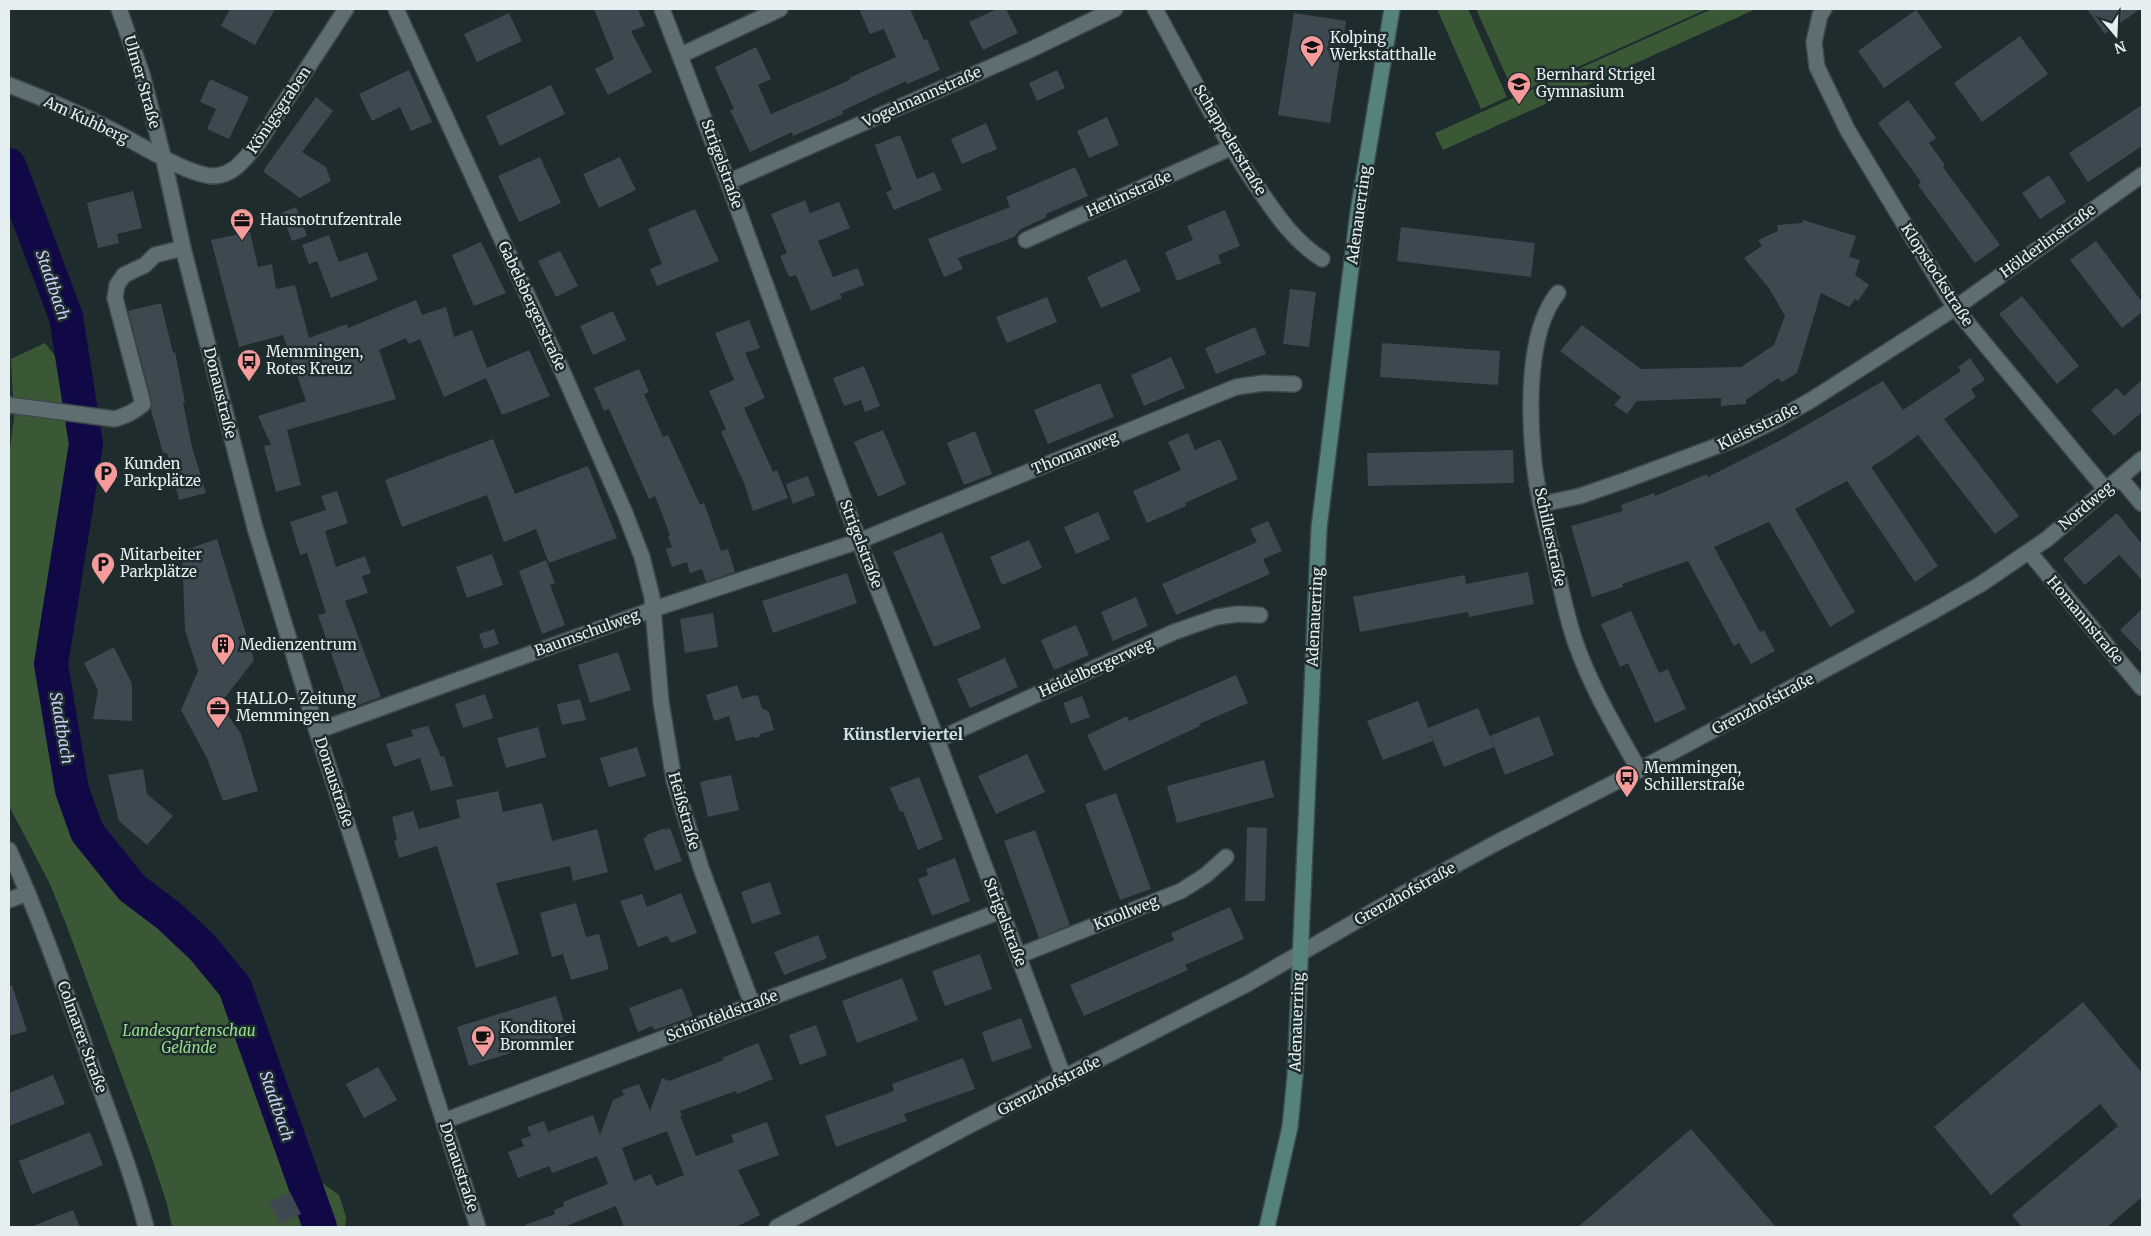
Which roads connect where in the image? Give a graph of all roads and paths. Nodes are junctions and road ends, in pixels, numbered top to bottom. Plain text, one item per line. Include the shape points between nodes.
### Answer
1 (119, 9) edge
2 (346, 9) edge
3 (396, 9) edge
4 (662, 9) edge
5 (780, 9) edge
6 (1115, 9) edge
7 (1155, 9) edge
8 (1392, 9) edge
9 (1824, 9) edge
10 (681, 55) junction
11 (9, 86) edge
12 (1232, 147) junction
13 (163, 156) junction
14 (2142, 175) edge
15 (728, 182) junction
16 (1026, 240) dead end
17 (183, 248) junction
18 (1322, 259) dead end
19 (1558, 294) dead end
20 (1955, 308) junction
21 (1294, 384) dead end
22 (9, 405) edge
23 (2142, 459) edge
24 (2120, 478) junction
25 (2106, 490) junction
26 (1542, 504) junction
27 (2142, 504) edge
28 (859, 541) junction
29 (2028, 552) junction
30 (654, 609) junction
31 (1260, 615) dead end
32 (2142, 688) edge
33 (317, 731) junction
34 (937, 740) junction
35 (1639, 770) junction
36 (9, 850) edge
37 (1226, 857) dead end
38 (28, 893) junction
39 (9, 900) edge
40 (1001, 911) junction
41 (1300, 954) junction
42 (1018, 956) junction
43 (752, 1004) junction
44 (1064, 1078) junction
45 (444, 1122) junction
46 (146, 1227) edge
47 (478, 1227) edge
48 (777, 1227) edge
49 (1267, 1227) edge

1 - 13 street, Ulmer Straße via 142,74
2 - 13 street, Königsgraben via 242,163 229,173 213,176 197,173
3 - 30 street, Gabelsbergerstraße via 625,513 642,557
4 - 10 street, Strigelstraße
5 - 10 street
6 - 15 street, Vogelmannstraße via 1030,50
7 - 12 street, Schappelerstraße
8 - 41 main road, Adenauerring via 1358,212 1319,528
9 - 20 street, Klopstockstraße via 1814,42 1817,67 1827,90 1848,132
10 - 15 street, Strigelstraße
11 - 13 street, Am Kuhberg via 108,128
12 - 16 street, Herlinstraße
12 - 18 street, Schappelerstraße via 1286,228 1296,240
13 - 17 street, Donaustraße
14 - 20 street, Hölderlinstraße
15 - 28 street, Strigelstraße
17 - 22 street via 155,255 151,262 124,275 115,298 143,404 131,414 115,418
17 - 33 street, Donaustraße via 255,528
19 - 26 street, Schillerstraße via 1550,303 1538,331 1534,356 1534,463
20 - 25 street, Klopstockstraße
20 - 26 street, Kleiststraße via 1813,399 1741,437 1617,484
21 - 28 street, Thomanweg via 1264,383 1236,387
23 - 24 street, Nordweg
24 - 25 street, Nordweg
24 - 27 street
25 - 29 street, Nordweg
26 - 35 street, Schillerstraße via 1575,642 1588,674
28 - 30 street, Baumschulweg
28 - 34 street, Strigelstraße
29 - 32 street, Homannstraße
29 - 35 street, Grenzhofstraße via 1981,584 1890,636
30 - 33 street, Baumschulweg
30 - 43 street, Heißstraße via 661,702 674,780 701,868
31 - 34 street, Heidelbergerweg via 1217,617 1174,632
33 - 45 street, Donaustraße
34 - 40 street, Strigelstraße
35 - 41 street, Grenzhofstraße via 1479,853
36 - 38 street, Colmarer Straße
37 - 42 street, Knollweg via 1181,891
38 - 39 street
38 - 46 street, Colmarer Straße via 113,1123
40 - 42 street, Strigelstraße
40 - 43 street, Schönfeldstraße
41 - 44 street, Grenzhofstraße
41 - 49 main road, Adenauerring via 1290,1127
42 - 44 street, Strigelstraße
43 - 45 street, Schönfeldstraße
44 - 48 street, Grenzhofstraße
45 - 47 street, Donaustraße

